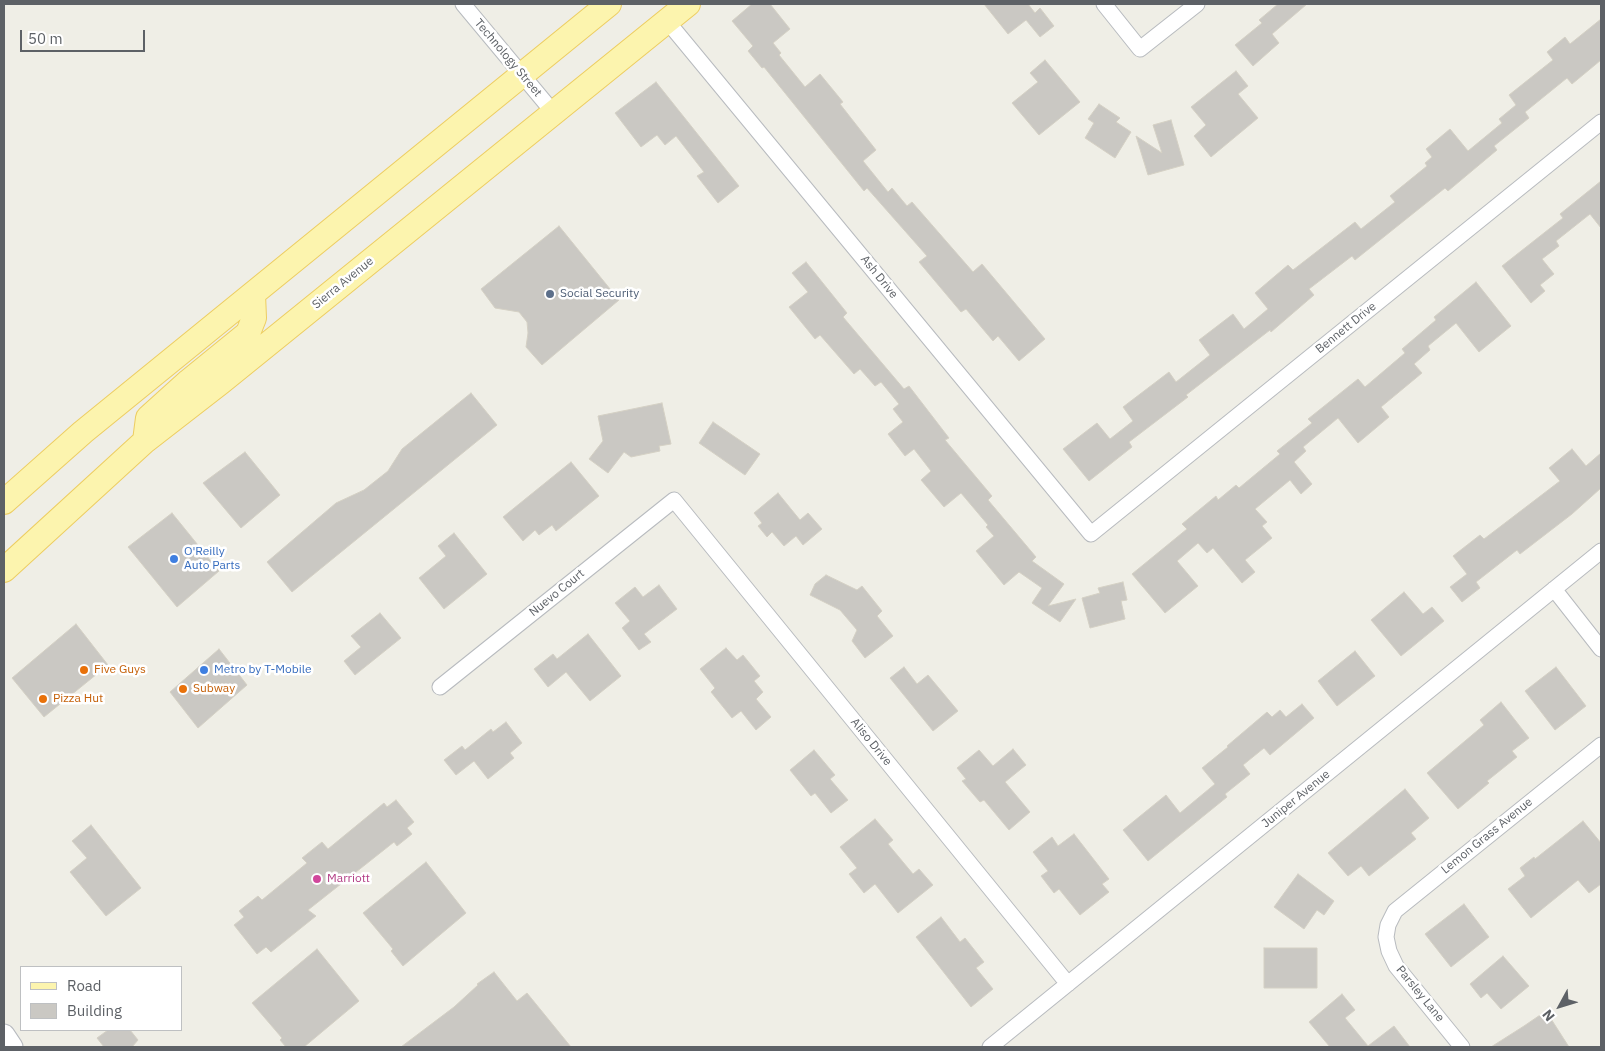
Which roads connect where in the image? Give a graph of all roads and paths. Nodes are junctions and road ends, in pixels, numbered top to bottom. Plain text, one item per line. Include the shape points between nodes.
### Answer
1 (464, 4) edge
2 (609, 4) edge
3 (688, 4) edge
4 (1104, 4) edge
5 (1197, 4) edge
6 (668, 21) junction
7 (522, 75) junction
8 (553, 112) junction
9 (1601, 122) edge
10 (253, 294) junction
11 (146, 441) junction
12 (674, 500) joint
13 (4, 502) edge
14 (1091, 534) joint
15 (1601, 551) edge
16 (4, 570) edge
17 (1554, 589) junction
18 (1601, 648) edge
19 (440, 687) dead end
20 (1601, 745) edge
21 (1386, 937) joint
22 (1068, 984) junction
23 (4, 1035) edge
24 (12, 1047) edge
25 (990, 1047) edge
26 (1462, 1047) edge

1 - 7 street, Technology Street
2 - 7 main road
3 - 6 main road, Sierra Avenue
4 - 5 street via 1140,48
6 - 8 main road, Sierra Avenue
6 - 14 street, Ash Drive
7 - 8 street, Technology Street
7 - 10 main road
8 - 11 main road, Sierra Avenue
9 - 14 street, Bennett Drive
10 - 11 main road via 254,318 248,333 148,418
10 - 13 main road via 83,432
11 - 16 main road, Sierra Avenue
12 - 19 street, Nuevo Court
12 - 22 street, Aliso Drive
15 - 17 street, Juniper Avenue
17 - 18 street
17 - 22 street, Juniper Avenue
20 - 21 street, Lemon Grass Avenue via 1395,911
21 - 26 street, Parsley Lane via 1396,966
22 - 25 street, Juniper Avenue
23 - 24 main road

